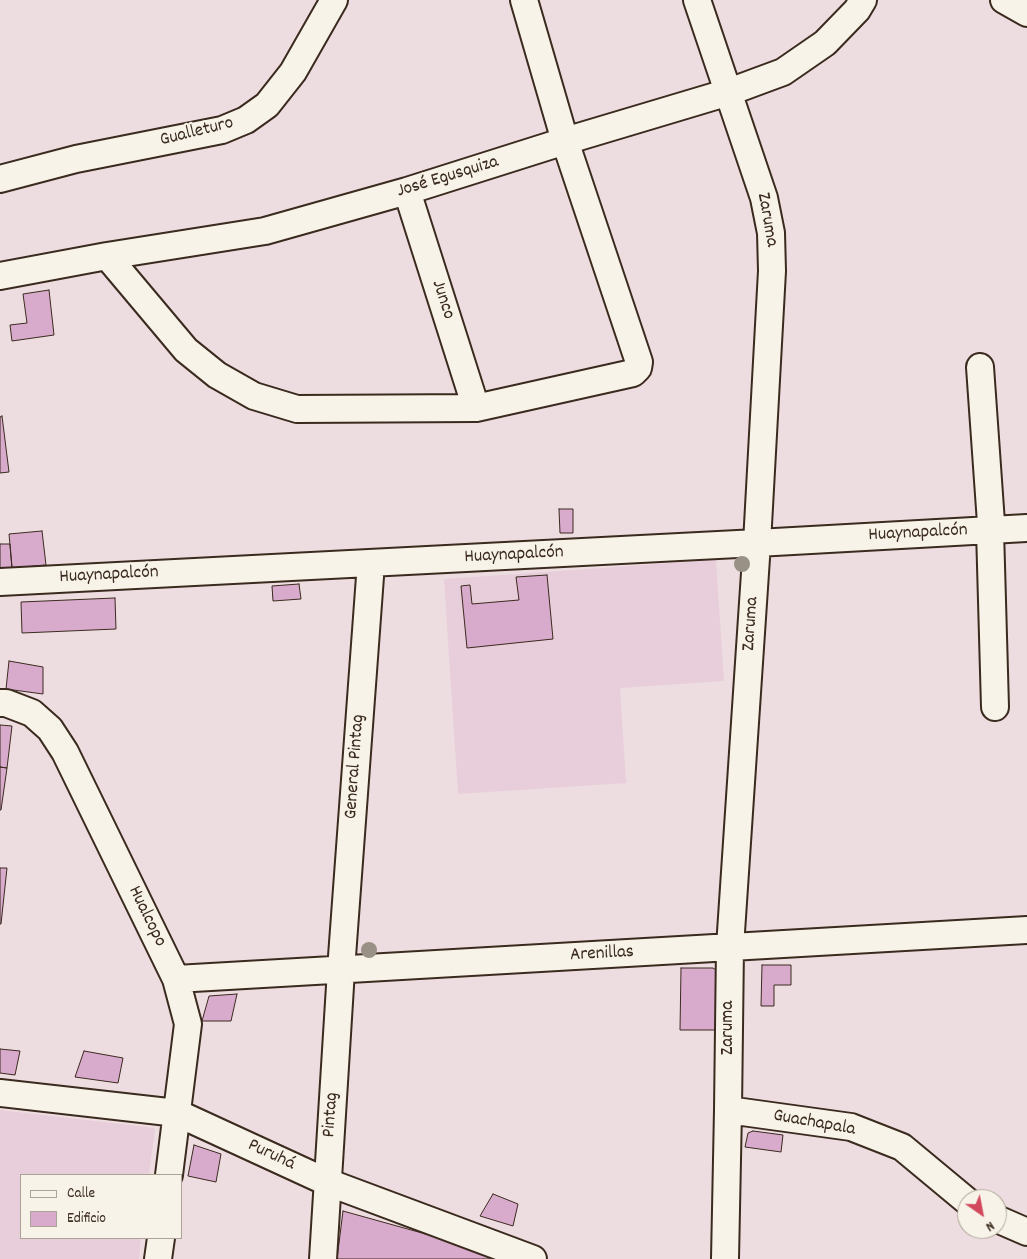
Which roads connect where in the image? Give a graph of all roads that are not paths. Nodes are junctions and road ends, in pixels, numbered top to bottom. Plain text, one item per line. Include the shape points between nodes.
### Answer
1 (334, 0) edge
2 (524, 0) edge
3 (697, 0) edge
4 (863, 0) edge
5 (1004, 0) edge
6 (1027, 13) edge
7 (729, 92) junction
8 (565, 141) junction
9 (0, 179) edge
10 (407, 191) junction
11 (107, 256) junction
12 (0, 276) edge
13 (980, 366) dead end
14 (476, 408) junction
15 (1027, 528) edge
16 (990, 530) junction
17 (757, 544) junction
18 (371, 564) junction
19 (0, 582) edge
20 (0, 703) edge
21 (995, 707) dead end
22 (1027, 930) edge
23 (730, 947) junction
24 (341, 970) junction
25 (176, 979) junction
26 (0, 1093) edge
27 (728, 1110) junction
28 (177, 1113) junction
29 (169, 1174) edge
30 (328, 1182) junction
31 (957, 1193) edge
32 (1007, 1223) edge
33 (1027, 1232) edge
34 (161, 1239) edge
35 (158, 1259) edge
36 (323, 1259) edge
37 (533, 1259) edge
38 (725, 1259) edge

1 - 9 street, Gualleturo via 293,72 267,105 246,120 222,130
2 - 8 street
3 - 7 street, Zaruma
4 - 7 street, José Egusquiza via 825,44 783,72
5 - 6 street
7 - 8 street, José Egusquiza
7 - 17 street, Zaruma via 764,198 771,232 772,271
8 - 10 street, José Egusquiza
8 - 14 street via 640,362 633,373
10 - 11 street, José Egusquiza via 265,231
10 - 14 street, Junco
11 - 12 street, José Egusquiza
11 - 14 street via 186,350 217,375 254,396 297,409
13 - 16 street
15 - 16 street, Huaynapalcón
16 - 17 street, Huaynapalcón
16 - 21 street
17 - 18 street, Huaynapalcón
17 - 23 street, Zaruma
18 - 19 street, Huaynapalcón
18 - 24 street, General Pintag
20 - 25 street, Hualcopo via 32,713 50,729
22 - 23 street, Arenillas
23 - 24 street, Arenillas
23 - 27 street, Zaruma
24 - 25 street, Arenillas
24 - 30 street, Pintag
25 - 28 street, Hualcopo via 188,1024
26 - 28 street, Puruhá
27 - 31 street, Guachapala via 851,1127 902,1147
27 - 38 street, Zaruma
28 - 29 street, Hualcopo
28 - 30 street, Puruhá
30 - 36 street, Pintag
30 - 37 street, Puruhá
32 - 33 street
34 - 35 street

